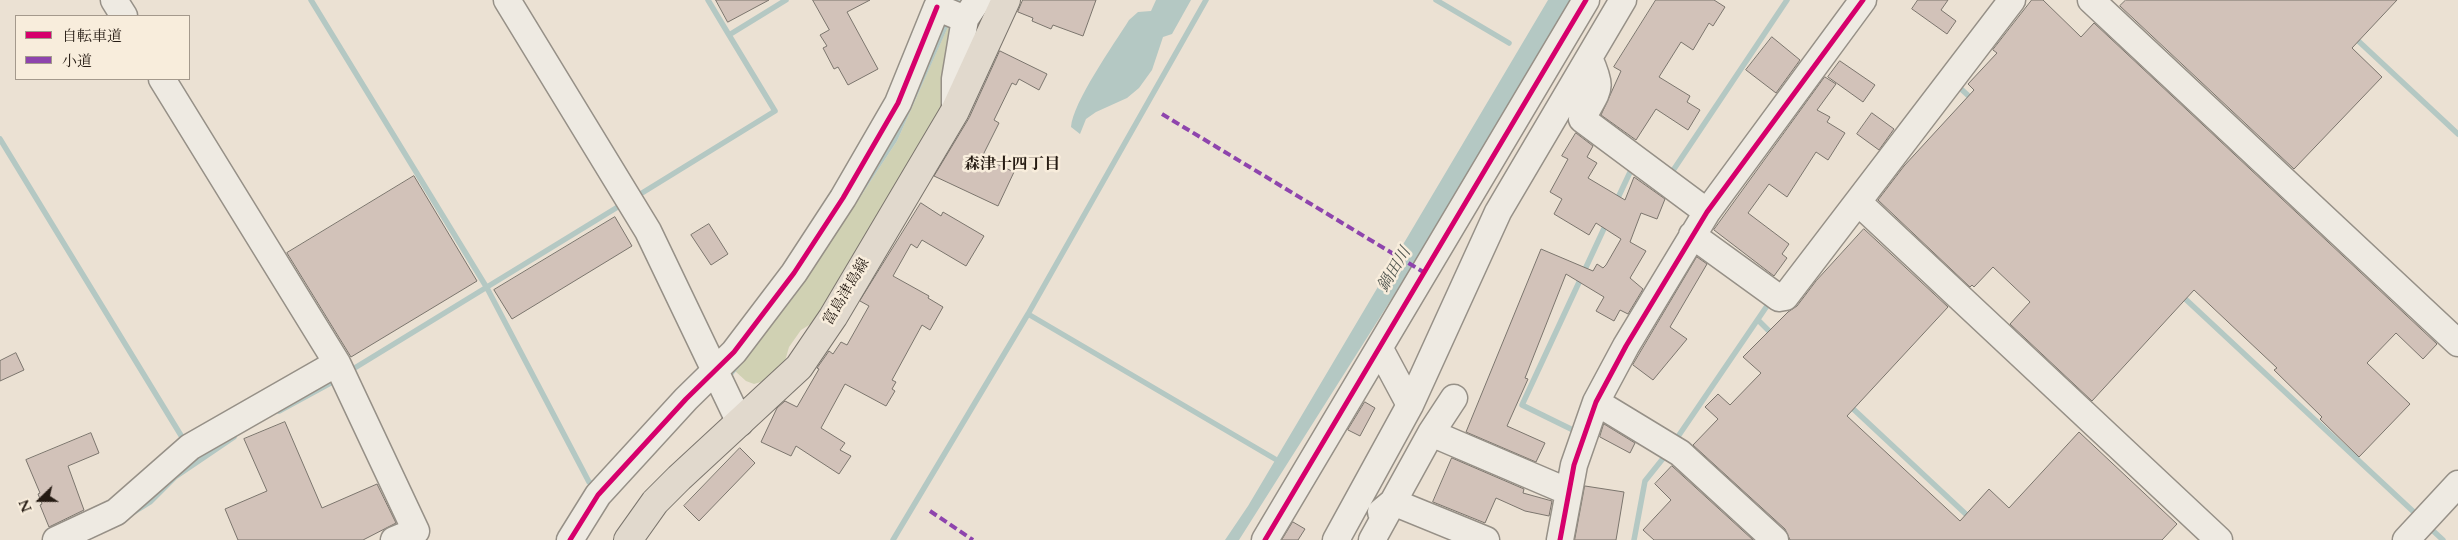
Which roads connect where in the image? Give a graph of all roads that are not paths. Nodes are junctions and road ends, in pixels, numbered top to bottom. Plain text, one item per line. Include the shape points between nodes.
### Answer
1 (114, 0) edge
2 (507, 0) edge
3 (1006, 0) edge
4 (1586, 0) edge
5 (1623, 0) edge
6 (1863, 0) edge
7 (2012, 0) edge
8 (2091, 0) edge
9 (951, 9) edge
10 (123, 15) edge
11 (1589, 58) junction
12 (163, 80) edge
13 (955, 111) junction
14 (1858, 203) junction
15 (1706, 212) junction
16 (1692, 236) junction
17 (2458, 343) edge
18 (1380, 348) junction
19 (337, 362) junction
20 (719, 378) junction
21 (1454, 398) dead end
22 (1596, 402) junction
23 (1410, 405) junction
24 (740, 423) junction
25 (1431, 433) junction
26 (2458, 484) edge
27 (1569, 492) junction
28 (1393, 502) junction
29 (56, 540) edge
30 (394, 540) edge
31 (570, 540) edge
32 (628, 540) edge
33 (1265, 540) edge
34 (1336, 540) edge
35 (1359, 540) edge
36 (1372, 540) edge
37 (1486, 540) edge
38 (1560, 540) edge
39 (1775, 540) edge
40 (2219, 540) edge
41 (2406, 540) edge

1 - 10 street
2 - 20 street via 648,231
3 - 13 main road, 富島津島線
4 - 18 street
5 - 11 street
6 - 15 street
7 - 14 street
8 - 17 street
9 - 13 street
9 - 20 street via 843,198
11 - 15 street via 1599,87 1582,119
11 - 23 street via 1498,212
12 - 19 street
13 - 24 main road, 富島津島線 via 834,316 804,360
14 - 16 street via 1785,297 1779,298
14 - 40 street
15 - 16 street
16 - 22 street
18 - 23 street
18 - 33 street
19 - 29 street via 190,447 116,512
19 - 30 street via 416,532
20 - 24 street
20 - 31 street via 653,434 598,495
21 - 25 street
22 - 27 street via 1574,465
22 - 39 street via 1680,453
23 - 34 street
24 - 32 main road, 富島津島線 via 655,502
25 - 27 street
25 - 28 street
26 - 41 street
27 - 38 street
28 - 35 street via 1373,519
28 - 36 street
28 - 37 street

